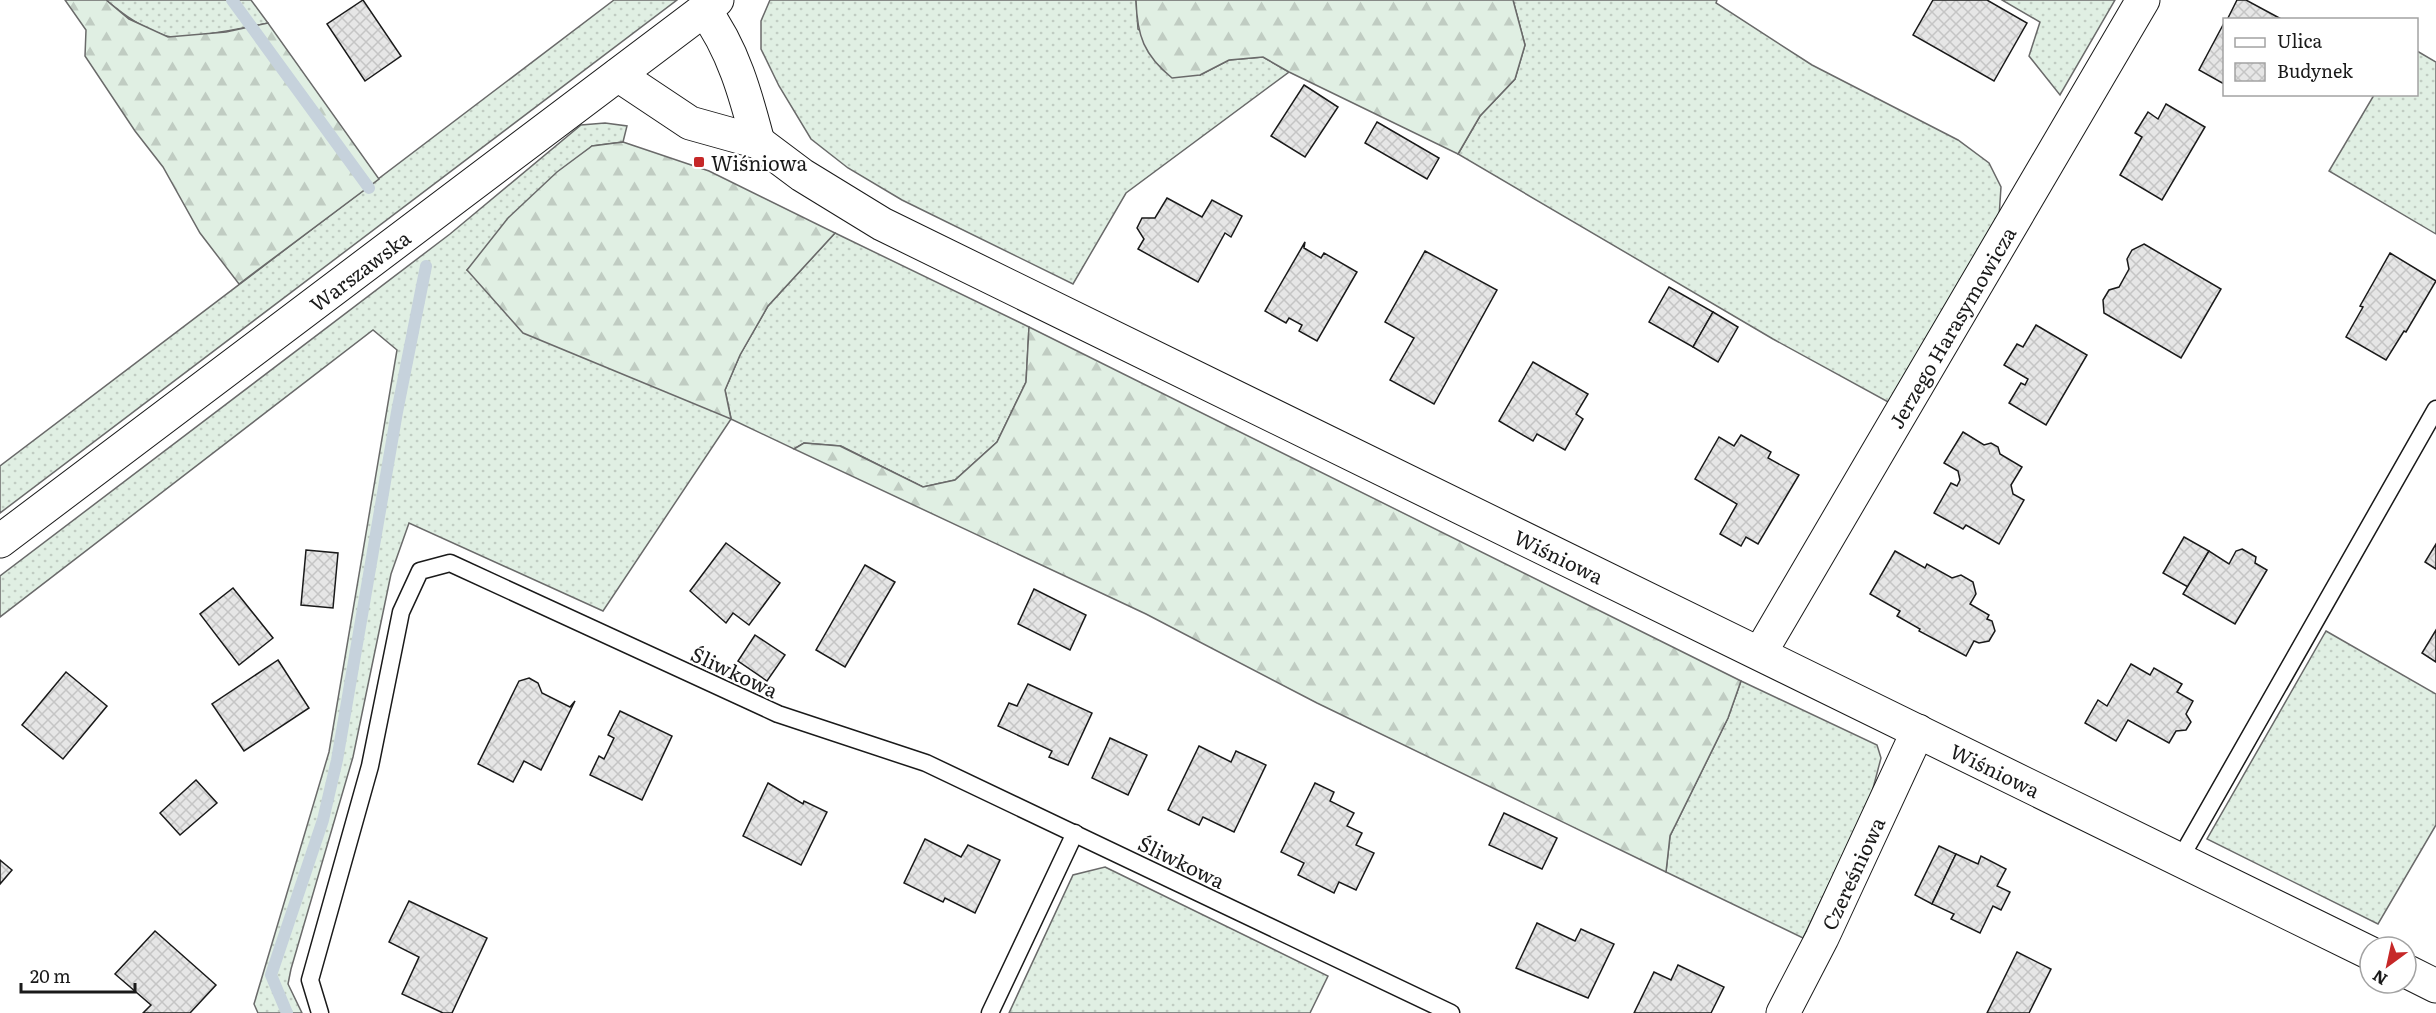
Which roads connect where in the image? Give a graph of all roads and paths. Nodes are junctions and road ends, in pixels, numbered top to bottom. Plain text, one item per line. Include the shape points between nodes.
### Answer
1 (2143, 0) edge
2 (711, 5) edge
3 (618, 75) junction
4 (758, 142) junction
5 (2436, 409) edge
6 (0, 541) edge
7 (1760, 653) junction
8 (1918, 730) junction
9 (1075, 833) junction
10 (2180, 859) junction
11 (2358, 947) edge
12 (2418, 977) edge
13 (2436, 986) edge
14 (320, 1013) edge
15 (990, 1013) edge
16 (1451, 1013) edge
17 (1784, 1013) edge

1 - 7 street, Jerzego Harasymowicza
2 - 3 street, Warszawska
2 - 4 street via 745,89
3 - 4 street, Wiśniowa via 690,123
3 - 6 street, Warszawska
4 - 7 street, Wiśniowa via 802,175 882,224
5 - 10 lane
7 - 8 street, Wiśniowa
8 - 10 street, Wiśniowa
8 - 17 street, Czereśniowa
9 - 14 lane, Śliwkowa via 926,763 778,714 450,563 420,571 401,612 370,766 310,980
9 - 15 lane
9 - 16 lane, Śliwkowa
10 - 11 street, Wiśniowa
12 - 13 street

